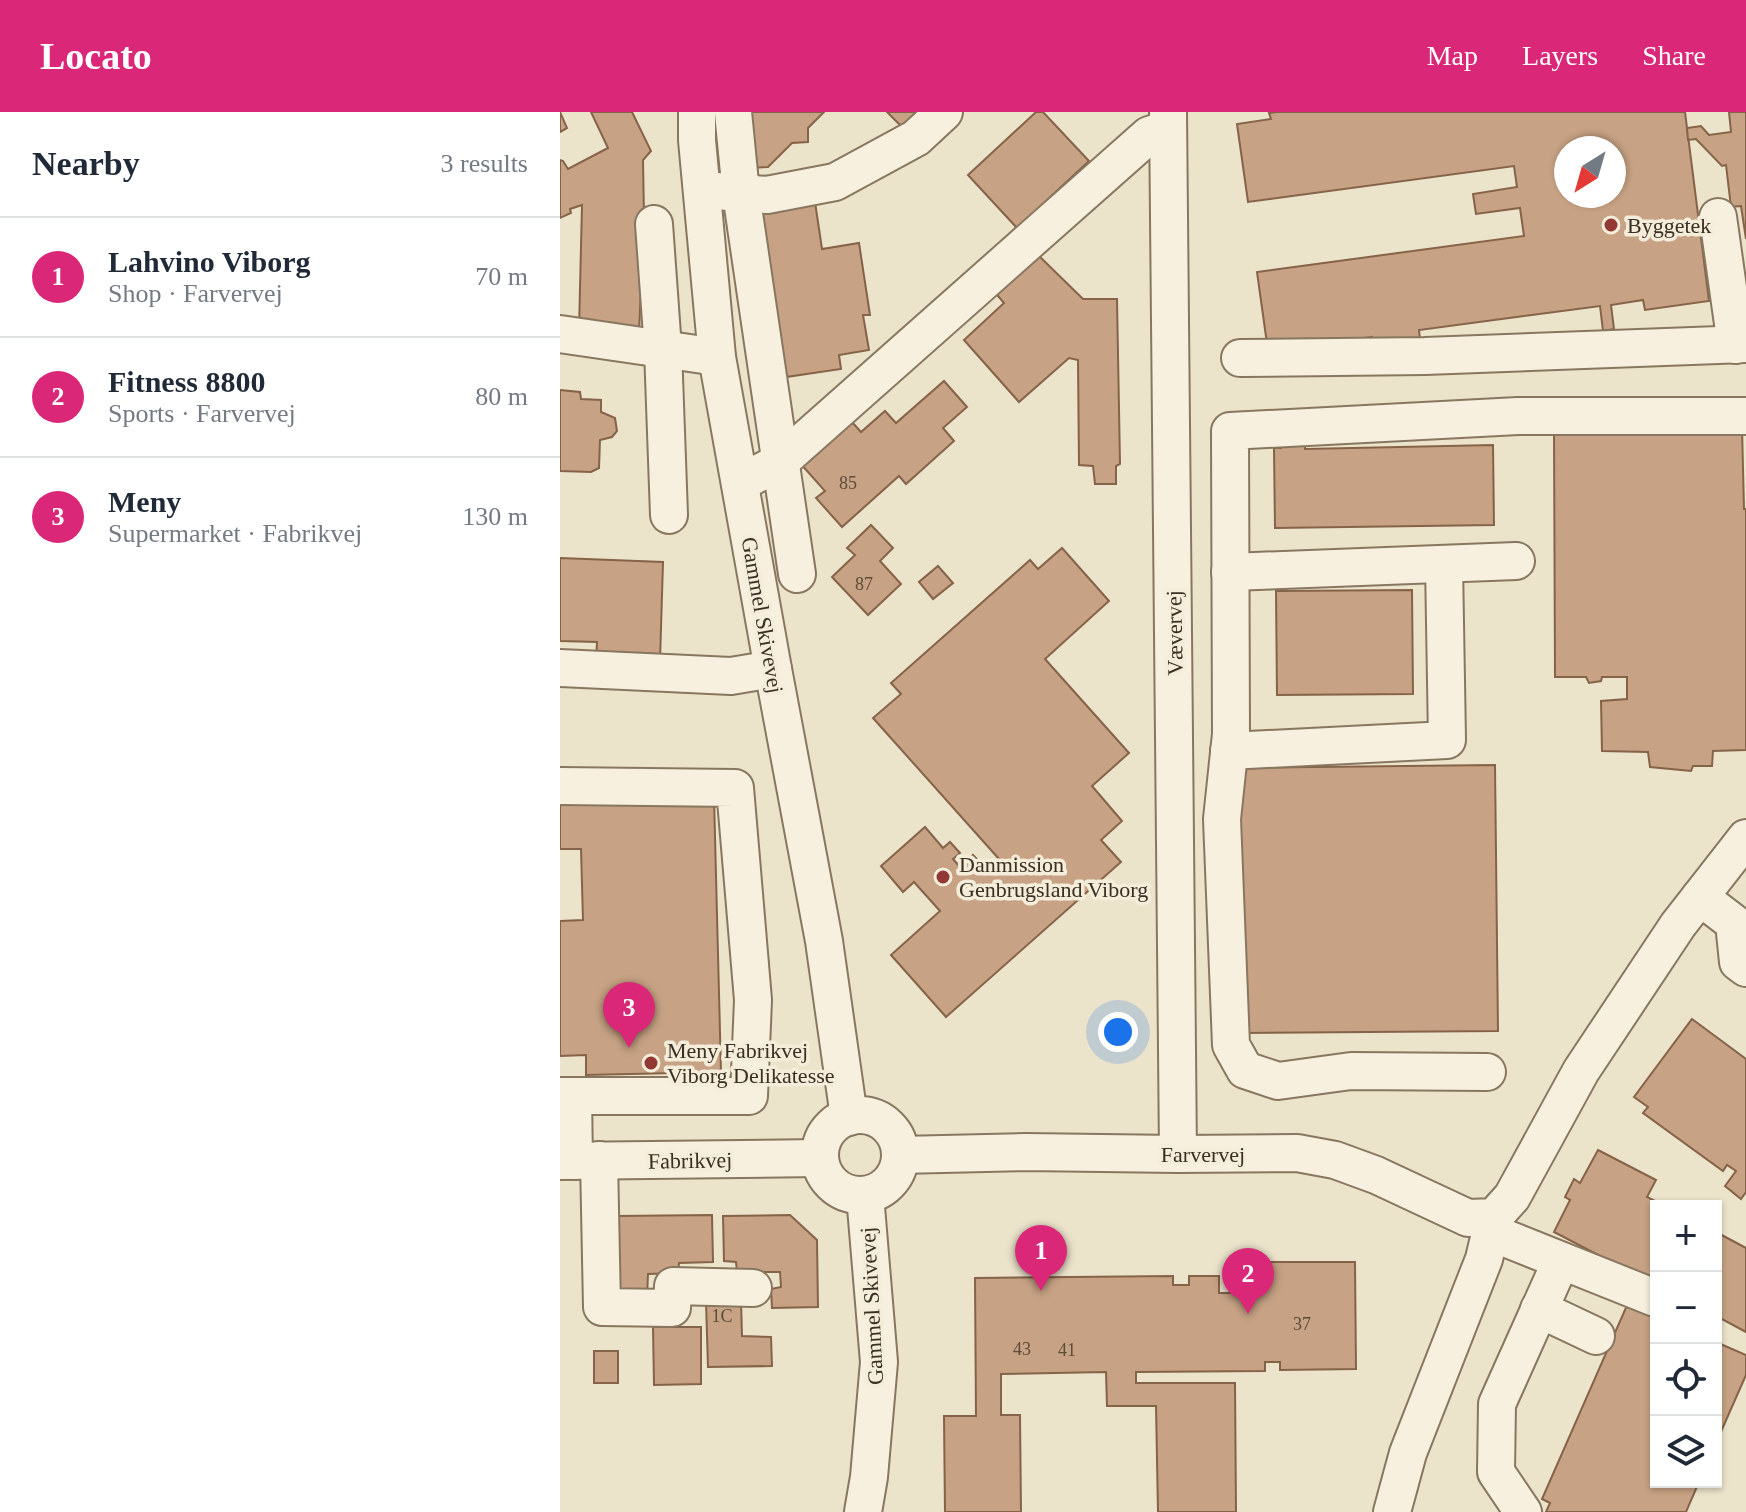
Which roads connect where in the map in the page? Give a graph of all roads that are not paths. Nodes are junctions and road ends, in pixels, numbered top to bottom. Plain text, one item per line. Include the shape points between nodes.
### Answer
1 (697, 112) edge
2 (733, 112) edge
3 (944, 112) edge
4 (1168, 121) edge
5 (701, 190) junction
6 (741, 193) junction
7 (1718, 217) dead end
8 (654, 224) dead end
9 (560, 334) edge
10 (1741, 345) edge
11 (663, 349) junction
12 (717, 357) junction
13 (1240, 358) dead end
14 (1746, 416) edge
15 (780, 462) junction
16 (740, 483) junction
17 (669, 515) dead end
18 (1516, 561) dead end
19 (1444, 564) junction
20 (1230, 572) junction
21 (797, 574) dead end
22 (560, 668) edge
23 (773, 669) junction
24 (1229, 751) junction
25 (560, 786) edge
26 (1746, 838) edge
27 (1700, 897) junction
28 (1746, 968) edge
29 (1487, 1072) dead end
30 (567, 1096) edge
31 (849, 1117) junction
32 (1178, 1154) junction
33 (900, 1155) junction
34 (820, 1158) junction
35 (578, 1161) edge
36 (865, 1195) junction
37 (1492, 1224) junction
38 (1561, 1261) junction
39 (753, 1288) dead end
40 (1650, 1296) edge
41 (1539, 1309) junction
42 (1596, 1336) dead end
43 (863, 1512) edge
44 (1392, 1512) edge
45 (1523, 1512) edge

1 - 5 street, Gammel Skivevej
2 - 6 street
3 - 6 street via 916,138 835,182 767,195
4 - 15 street
4 - 32 street, Vævervej
5 - 6 street
5 - 12 street, Gammel Skivevej
6 - 15 street
7 - 10 street
8 - 11 street
9 - 11 street
10 - 13 street
11 - 12 street
11 - 17 street
12 - 16 street, Gammel Skivevej
14 - 20 street via 1518,416 1230,431
15 - 16 street
15 - 21 street
16 - 23 street, Gammel Skivevej
18 - 19 street
19 - 20 street
19 - 24 street via 1447,740
20 - 24 street
22 - 23 street via 731,676
23 - 31 street, Gammel Skivevej via 824,941
24 - 29 street via 1222,819 1228,998 1231,1045 1245,1070 1278,1081 1351,1071
25 - 30 street via 735,788 753,1000 749,1096
26 - 27 street
27 - 28 street via 1734,923 1738,962
27 - 37 street via 1581,1071
30 - 35 street
31 - 33 street via 873,1117 884,1123
31 - 34 street via 827,1132
32 - 33 street, Farvervej
32 - 37 street, Farvervej via 1297,1153 1335,1160
33 - 36 street via 890,1182
34 - 35 street, Fabrikvej
34 - 36 street via 835,1186
35 - 39 street via 602,1307 672,1308 673,1286
36 - 43 street, Gammel Skivevej via 879,1362
37 - 38 street, Farvervej
37 - 44 street via 1484,1259 1408,1453
38 - 40 street, Farvervej
38 - 41 street
41 - 42 street
41 - 45 street via 1497,1404 1496,1472

